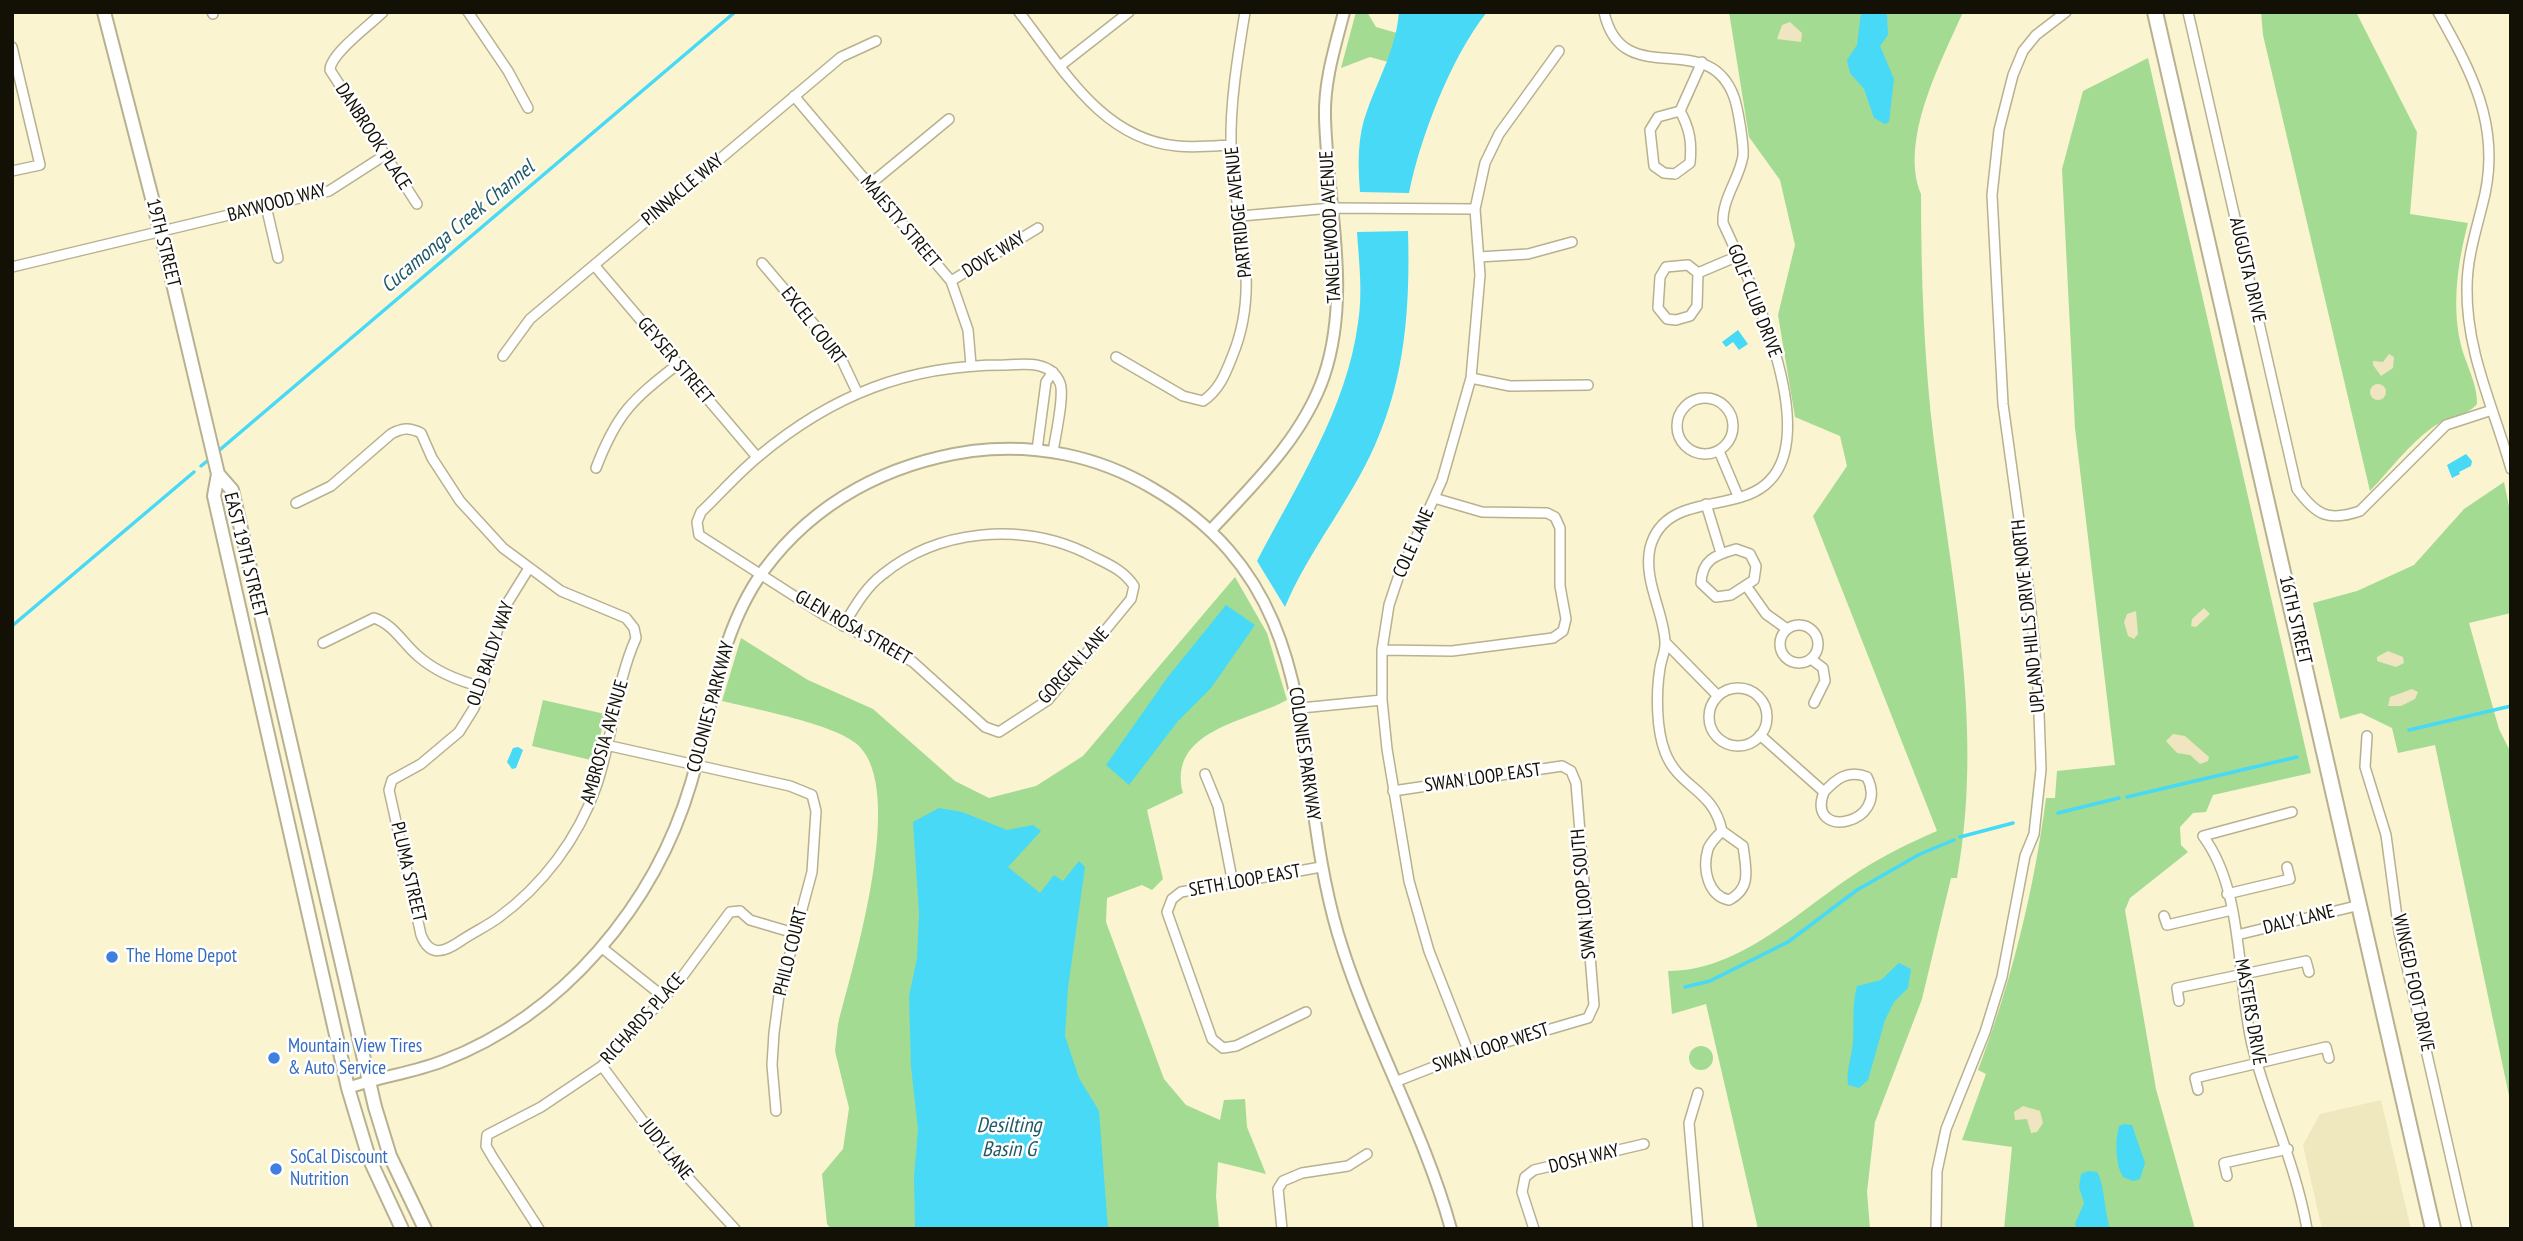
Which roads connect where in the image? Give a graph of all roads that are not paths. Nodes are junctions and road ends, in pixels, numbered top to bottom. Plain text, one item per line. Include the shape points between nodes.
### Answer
1 (104, 12) edge
2 (383, 12) edge
3 (468, 12) edge
4 (1019, 12) edge
5 (1129, 12) edge
6 (1245, 12) edge
7 (1344, 12) edge
8 (1604, 12) edge
9 (2066, 12) edge
10 (2155, 12) edge
11 (2188, 12) edge
12 (2438, 12) edge
13 (876, 41) dead end
14 (12, 47) edge
15 (1559, 51) dead end
16 (1702, 62) junction
17 (1060, 66) junction
18 (794, 96) junction
19 (528, 108) dead end
20 (1680, 111) junction
21 (949, 119) dead end
22 (1231, 145) junction
23 (384, 155) junction
24 (12, 171) edge
25 (869, 185) junction
26 (417, 204) dead end
27 (266, 206) junction
28 (1332, 208) junction
29 (1475, 209) junction
30 (1241, 216) junction
31 (1038, 228) dead end
32 (162, 233) junction
33 (1572, 242) dead end
34 (1738, 256) junction
35 (1479, 257) junction
36 (278, 258) dead end
37 (762, 263) dead end
38 (594, 265) junction
39 (12, 267) edge
40 (1698, 273) junction
41 (951, 281) junction
42 (503, 356) dead end
43 (1116, 357) dead end
44 (678, 364) junction
45 (971, 365) junction
46 (1053, 372) junction
47 (1471, 377) junction
48 (1588, 385) dead end
49 (857, 392) junction
50 (2492, 410) junction
51 (1037, 450) junction
52 (1719, 451) junction
53 (1053, 452) junction
54 (757, 457) junction
55 (596, 468) dead end
56 (2511, 469) edge
57 (218, 474) junction
58 (1738, 496) junction
59 (1434, 498) junction
60 (296, 503) dead end
61 (1706, 503) junction
62 (1211, 530) junction
63 (1721, 553) junction
64 (529, 568) junction
65 (761, 574) junction
66 (1747, 587) junction
67 (843, 626) junction
68 (1787, 629) junction
69 (1665, 642) junction
70 (323, 643) dead end
71 (1382, 650) junction
72 (1811, 659) junction
73 (482, 687) junction
74 (1718, 696) junction
75 (1382, 700) junction
76 (1814, 703) dead end
77 (1301, 708) junction
78 (999, 732) joint
79 (1760, 735) junction
80 (2367, 736) dead end
81 (606, 745) junction
82 (695, 764) junction
83 (1571, 771) joint
84 (1205, 774) dead end
85 (388, 790) joint
86 (1393, 791) junction
87 (1824, 792) junction
88 (2292, 812) dead end
89 (1722, 831) junction
90 (1321, 867) junction
91 (2287, 867) dead end
92 (1233, 884) junction
93 (2227, 894) junction
94 (2360, 905) junction
95 (2232, 910) junction
96 (2164, 916) dead end
97 (794, 933) junction
98 (2237, 935) junction
99 (601, 947) junction
100 (432, 951) joint
101 (2309, 972) dead end
102 (2241, 976) junction
103 (665, 998) junction
104 (2179, 1001) dead end
105 (1306, 1012) dead end
106 (1588, 1018) joint
107 (1469, 1053) junction
108 (2329, 1058) dead end
109 (2258, 1063) junction
110 (602, 1066) junction
111 (368, 1080) junction
112 (1395, 1082) junction
113 (348, 1088) junction
114 (2198, 1090) dead end
115 (1698, 1093) dead end
116 (776, 1111) dead end
117 (1644, 1144) dead end
118 (2288, 1149) junction
119 (1367, 1154) dead end
120 (2227, 1176) dead end
121 (402, 1229) edge
122 (425, 1229) edge
123 (539, 1229) edge
124 (735, 1229) edge
125 (1282, 1229) edge
126 (1451, 1229) edge
127 (1534, 1229) edge
128 (1698, 1229) edge
129 (1936, 1229) edge
130 (2307, 1229) edge
131 (2433, 1229) edge
132 (2467, 1229) edge

1 - 32 main road, 19TH STREET
2 - 23 street, DANBROOK PLACE via 338,53 330,70
3 - 19 street
4 - 17 street
5 - 17 street
6 - 22 street, PARTRIDGE AVENUE
7 - 28 street, TANGLEWOOD AVENUE via 1327,79
8 - 16 street via 1617,43 1632,54
9 - 129 street, UPLAND HILLS DRIVE NORTH via 2036,35 2013,75 1999,130 1992,195 2003,404 2030,600 2041,769 2034,834 2025,856 2002,977 1946,1129 1937,1171
10 - 94 main road, 16TH STREET
11 - 50 street, AUGUSTA DRIVE via 2297,489 2311,508 2342,518 2360,511 2446,425
12 - 50 street via 2473,74 2483,106 2489,156 2466,286 2468,327
13 - 18 street, PINNACLE WAY via 841,57
14 - 24 street via 40,165
15 - 29 street, COLE LANE via 1499,134 1485,163
16 - 20 street
16 - 34 street, GOLF CLUB DRIVE via 1723,74 1735,99 1743,156 1722,210
17 - 22 street via 1102,115 1123,130 1177,146
18 - 25 street, MAJESTY STREET
18 - 38 street, PINNACLE WAY
20 - 20 street via 1658,117 1650,130 1654,166 1664,173 1675,174 1690,163 1692,145
21 - 25 street
22 - 30 street, PARTRIDGE AVENUE
23 - 26 street, DANBROOK PLACE
23 - 27 street, BAYWOOD WAY via 329,191
25 - 41 street, MAJESTY STREET
27 - 32 street, BAYWOOD WAY
27 - 36 street
28 - 29 street
28 - 30 street
28 - 62 street, TANGLEWOOD AVENUE via 1335,330 1323,377 1294,434 1253,487
29 - 35 street, COLE LANE
30 - 43 street, PARTRIDGE AVENUE via 1248,277 1246,313 1214,393 1203,401 1183,396
31 - 41 street, DOVE WAY
32 - 39 street, BAYWOOD WAY
32 - 57 main road, 19TH STREET
33 - 35 street via 1528,254
34 - 40 street
34 - 58 street, GOLF CLUB DRIVE via 1776,350 1788,441 1779,471 1763,487
35 - 47 street, COLE LANE
37 - 49 street, EXCEL COURT via 839,354
38 - 42 street, PINNACLE WAY via 530,319
38 - 44 street, GEYSER STREET
40 - 40 street via 1688,265 1666,267 1660,277 1658,308 1667,319 1690,316 1697,306
41 - 45 street, MAJESTY STREET via 968,330
44 - 54 street, GEYSER STREET
44 - 55 street via 618,419
45 - 46 street via 1038,364
45 - 49 street via 924,372
46 - 51 street via 1046,382
46 - 53 street via 1061,385
47 - 48 street via 1510,386
47 - 59 street, COLE LANE via 1450,459
49 - 54 street via 808,419
50 - 56 street
51 - 53 street, COLONIES PARKWAY
51 - 65 street, COLONIES PARKWAY via 952,454 876,477 815,516 786,542
52 - 52 street via 1733,427 1727,409 1711,398 1692,401 1679,413 1680,439 1692,452
52 - 58 street
53 - 62 street, COLONIES PARKWAY via 1086,458 1133,477
54 - 65 street, GLEN ROSA STREET via 701,512 697,522 699,535
57 - 111 main road, EAST 19TH STREET via 232,490
57 - 113 main road, EAST 19TH STREET via 214,496
58 - 61 street, GOLF CLUB DRIVE
59 - 71 street, COLE LANE via 1398,578
59 - 71 street via 1482,512 1555,517 1560,528 1563,631 1553,638 1452,651
60 - 64 street via 331,486 391,433 413,428 421,433 460,501 503,548
61 - 63 street
61 - 69 street, GOLF CLUB DRIVE via 1675,514 1658,530 1650,550 1653,598
62 - 77 street, COLONIES PARKWAY via 1269,611 1282,639
63 - 66 street via 1736,549 1750,554 1755,574
63 - 66 street via 1710,558 1702,573 1701,583 1707,592 1725,597
64 - 73 street, OLD BALDY WAY via 502,610
64 - 81 street, AMBROSIA AVENUE via 580,601 625,618 634,628 636,638
65 - 67 street, GLEN ROSA STREET
65 - 82 street, COLONIES PARKWAY via 723,654
66 - 68 street via 1766,614
67 - 78 street, GLEN ROSA STREET via 913,662 985,727
67 - 78 street, GORGEN LANE via 863,595 908,557 939,543 976,535 1014,533 1053,540 1124,572 1134,586 1131,599 1048,700
68 - 72 street via 1804,626 1813,632 1818,643
68 - 72 street via 1780,641 1782,653 1799,663
69 - 74 street
69 - 89 street via 1658,694 1664,751 1678,774 1709,800
70 - 73 street via 374,618 387,622 414,652 439,670
71 - 75 street, COLE LANE
72 - 76 street via 1823,668 1825,681
73 - 85 street, OLD BALDY WAY via 459,732 430,758 392,780
74 - 79 street via 1735,688 1761,700 1766,718
74 - 79 street via 1709,722 1718,738 1735,746 1753,742
75 - 77 street
75 - 86 street, COLE LANE
77 - 90 street, COLONIES PARKWAY
79 - 87 street
80 - 132 street, WINGED FOOT DRIVE via 2365,767 2386,835 2399,932
81 - 82 street
81 - 100 street, AMBROSIA AVENUE via 596,787 582,817 545,874 496,920 444,952
82 - 97 street, PHILO COURT via 812,794 816,811 812,872
82 - 99 street, COLONIES PARKWAY via 671,839 650,881
83 - 86 street, SWAN LOOP EAST via 1562,766
83 - 106 street, SWAN LOOP SOUTH via 1576,783 1594,1005
84 - 92 street via 1218,806
85 - 100 street, PLUMA STREET via 421,935
86 - 107 street, COLE LANE via 1419,920
87 - 87 street via 1821,799 1827,818 1844,823 1861,815 1871,785 1867,777 1851,774 1834,781
88 - 93 street, MASTERS DRIVE via 2203,836 2216,856
89 - 89 street via 1708,850 1707,870 1711,889 1718,898 1729,900 1746,886 1746,868 1743,846
90 - 92 street, SETH LOOP EAST
90 - 112 street, COLONIES PARKWAY via 1350,973
91 - 93 street via 2290,879
92 - 105 street, SETH LOOP EAST via 1181,892 1167,912 1212,1039 1223,1048 1236,1046
93 - 95 street, MASTERS DRIVE
94 - 98 street, DALY LANE
94 - 131 main road, 16TH STREET
95 - 96 street via 2167,925
95 - 98 street, MASTERS DRIVE
97 - 103 street, RICHARDS PLACE via 750,920 740,911 730,912
97 - 116 street, PHILO COURT via 774,1033
98 - 102 street, MASTERS DRIVE
99 - 103 street
99 - 111 street, COLONIES PARKWAY via 540,1005 498,1032 443,1061
101 - 102 street via 2306,961
102 - 104 street via 2177,988
102 - 109 street, MASTERS DRIVE
103 - 110 street, RICHARDS PLACE
106 - 107 street, SWAN LOOP WEST
107 - 112 street, SWAN LOOP WEST
108 - 109 street via 2326,1047
109 - 114 street via 2195,1078
109 - 118 street, MASTERS DRIVE
110 - 123 street, RICHARDS PLACE via 541,1107 487,1135 486,1146
110 - 124 street, JUDY LANE via 671,1159
111 - 113 street, COLONIES PARKWAY
111 - 122 main road, EAST 19TH STREET via 390,1156
112 - 126 street, COLONIES PARKWAY via 1433,1167
113 - 121 main road, EAST 19TH STREET via 369,1158
115 - 128 street via 1689,1123
117 - 127 street, DOSH WAY via 1534,1170 1525,1177 1522,1192
118 - 120 street via 2224,1163
118 - 130 street, MASTERS DRIVE
119 - 125 street via 1348,1166 1302,1173 1283,1181 1278,1189

